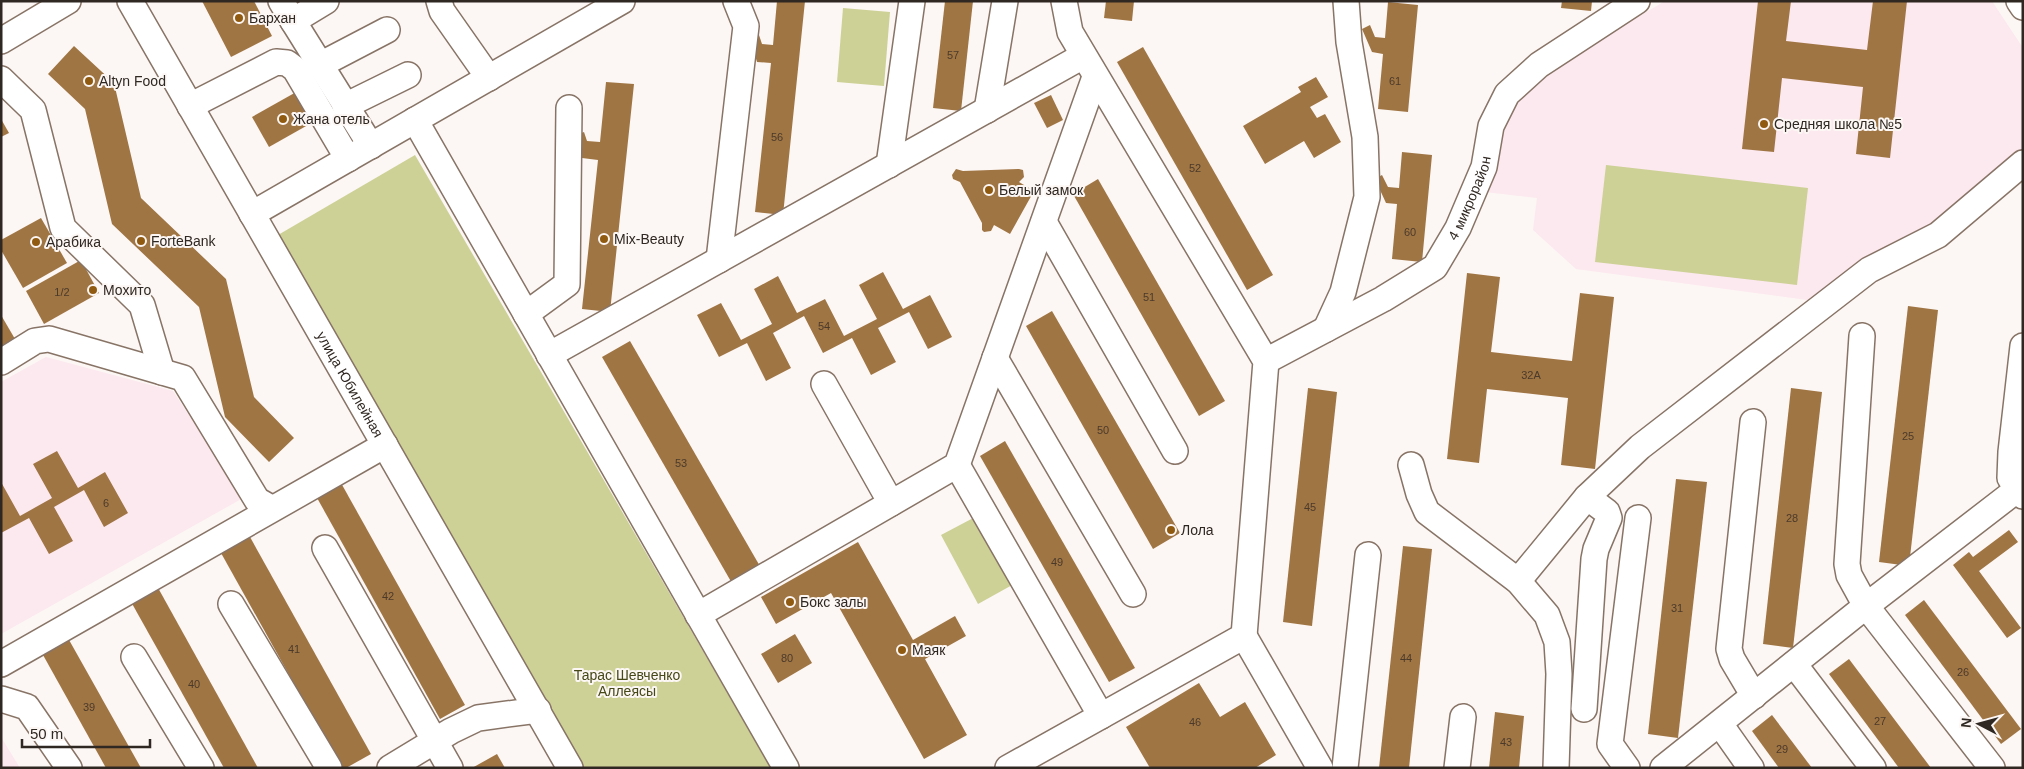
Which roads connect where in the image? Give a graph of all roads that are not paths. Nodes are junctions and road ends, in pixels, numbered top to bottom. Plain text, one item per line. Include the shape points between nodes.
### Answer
1 (68, 1) edge
2 (130, 1) edge
3 (326, 1) edge
4 (439, 1) edge
5 (622, 1) edge
6 (736, 1) edge
7 (912, 1) edge
8 (1005, 1) edge
9 (1064, 1) edge
10 (1346, 1) edge
11 (1637, 1) edge
12 (2019, 1) edge
13 (2023, 7) edge
14 (287, 11) edge
15 (387, 30) dead end
16 (1, 41) edge
17 (1083, 56) junction
18 (320, 65) junction
19 (408, 75) dead end
20 (1095, 77) junction
21 (489, 78) junction
22 (1, 79) edge
23 (190, 106) junction
24 (345, 106) junction
25 (569, 108) dead end
26 (987, 110) junction
27 (415, 120) junction
28 (370, 146) junction
29 (348, 159) junction
30 (2023, 162) edge
31 (889, 164) junction
32 (252, 214) junction
33 (1044, 222) junction
34 (720, 260) junction
35 (526, 314) junction
36 (1326, 329) junction
37 (1862, 336) dead end
38 (2023, 346) edge
39 (549, 355) junction
40 (995, 358) junction
41 (1266, 361) junction
42 (1, 362) edge
43 (162, 372) junction
44 (824, 384) dead end
45 (1753, 422) dead end
46 (385, 445) junction
47 (1175, 451) dead end
48 (1411, 464) dead end
49 (957, 465) junction
50 (2021, 490) edge
51 (1587, 497) junction
52 (890, 503) junction
53 (271, 508) junction
54 (1638, 518) dead end
55 (325, 548) dead end
56 (1368, 555) dead end
57 (1518, 581) junction
58 (1134, 594) dead end
59 (231, 604) dead end
60 (1866, 606) junction
61 (698, 615) junction
62 (1244, 636) junction
63 (134, 657) dead end
64 (1, 664) edge
65 (1794, 664) junction
66 (1559, 674) junction
67 (1754, 696) junction
68 (1, 699) edge
69 (1584, 709) junction
70 (538, 710) junction
71 (1101, 716) junction
72 (1463, 717) dead end
73 (1720, 724) junction
74 (436, 742) junction
75 (1610, 744) junction
76 (69, 768) edge
77 (200, 768) edge
78 (329, 768) edge
79 (390, 768) edge
80 (450, 768) edge
81 (570, 768) edge
82 (786, 768) edge
83 (1008, 768) edge
84 (1320, 768) edge
85 (1345, 768) edge
86 (1457, 768) edge
87 (1556, 768) edge
88 (1627, 768) edge
89 (1663, 768) edge
90 (1750, 768) edge
91 (1873, 768) edge
92 (1992, 768) edge

1 - 16 street
2 - 23 street, улица Юбилейная
3 - 14 street
4 - 21 street via 442,11
5 - 21 street
6 - 34 street via 746,26
7 - 31 street
8 - 26 street
9 - 17 street via 1070,32
10 - 36 street via 1349,42 1365,137 1367,197 1343,292
11 - 36 street, 4 микрорайон via 1539,65 1507,94 1492,126 1484,166 1458,228 1435,268
12 - 13 street
14 - 18 street
15 - 18 street
17 - 20 street
17 - 26 street
18 - 24 street
19 - 24 street
20 - 33 street
20 - 41 street
21 - 27 street
22 - 43 street via 33,110 63,228 142,306
23 - 29 street via 276,62 286,63 295,69
23 - 32 street, улица Юбилейная
24 - 28 street
25 - 35 street via 567,284
26 - 31 street
27 - 28 street
27 - 35 street
28 - 29 street
29 - 32 street
30 - 51 street via 1938,235 1869,270 1776,341 1640,446
31 - 34 street
32 - 46 street, улица Юбилейная
33 - 40 street
33 - 47 street
34 - 39 street
35 - 39 street
36 - 41 street, 4 микрорайон
37 - 60 street via 1847,564 1849,576
38 - 50 street via 2010,478
39 - 61 street
40 - 49 street
40 - 58 street
41 - 62 street
42 - 43 street via 35,342 49,339
43 - 53 street via 183,378 257,500
44 - 52 street
45 - 67 street via 1729,650
46 - 53 street
46 - 70 street, улица Юбилейная
48 - 57 street via 1418,494 1427,512
49 - 52 street
49 - 71 street
50 - 60 street
51 - 57 street
51 - 69 street via 1610,518 1594,559
52 - 61 street
53 - 64 street
54 - 75 street
55 - 74 street
56 - 85 street
57 - 66 street via 1547,615 1557,642
59 - 78 street
60 - 65 street
60 - 92 street
61 - 82 street
62 - 71 street
62 - 84 street
63 - 77 street
65 - 67 street
65 - 91 street
66 - 69 street
66 - 87 street
67 - 73 street
68 - 76 street via 27,707
69 - 75 street
70 - 74 street via 478,718
70 - 81 street, улица Юбилейная
71 - 83 street
72 - 86 street
73 - 89 street
73 - 90 street
74 - 79 street
74 - 80 street
75 - 88 street

